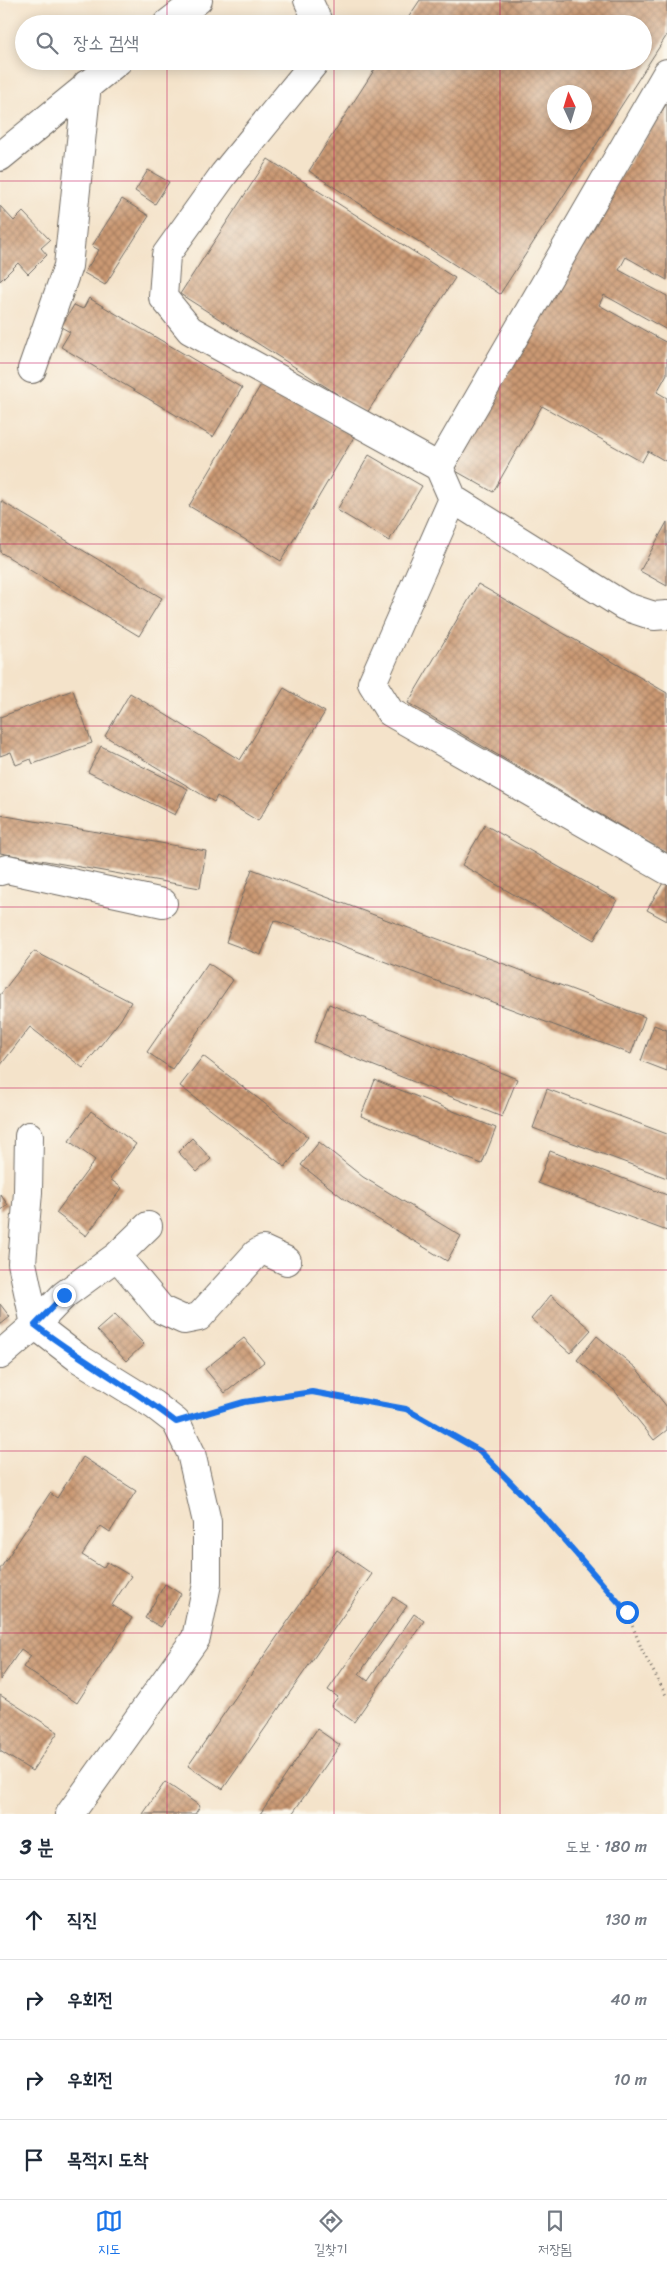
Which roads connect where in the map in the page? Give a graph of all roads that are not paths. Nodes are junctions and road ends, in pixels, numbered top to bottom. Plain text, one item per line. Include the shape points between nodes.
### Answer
1 (198, 0) edge
2 (308, 0) edge
3 (179, 15) edge
4 (315, 15) edge
5 (106, 70) edge
6 (309, 70) edge
7 (667, 73) edge
8 (87, 84) junction
9 (0, 157) edge
10 (32, 369) dead end
11 (439, 467) junction
12 (453, 499) junction
13 (667, 615) edge
14 (667, 870) edge
15 (0, 871) edge
16 (163, 903) dead end
17 (29, 1136) dead end
18 (148, 1226) dead end
19 (117, 1256) junction
20 (287, 1261) dead end
21 (35, 1325) junction
22 (0, 1355) edge
23 (70, 1814) edge

1 - 3 street
2 - 4 street
5 - 8 street
6 - 11 street via 224,174 166,255 162,296 190,330
7 - 11 street
8 - 9 street
8 - 10 street via 68,266
11 - 12 street
12 - 13 street via 624,606 654,616
12 - 14 street via 372,683 390,712
15 - 16 street
17 - 21 street via 22,1263
18 - 19 street
19 - 20 street via 162,1310 184,1320 199,1317 256,1254 263,1250
19 - 21 street via 64,1295
21 - 22 street
21 - 23 street via 78,1358 176,1422 191,1453 207,1522 207,1584 196,1638

